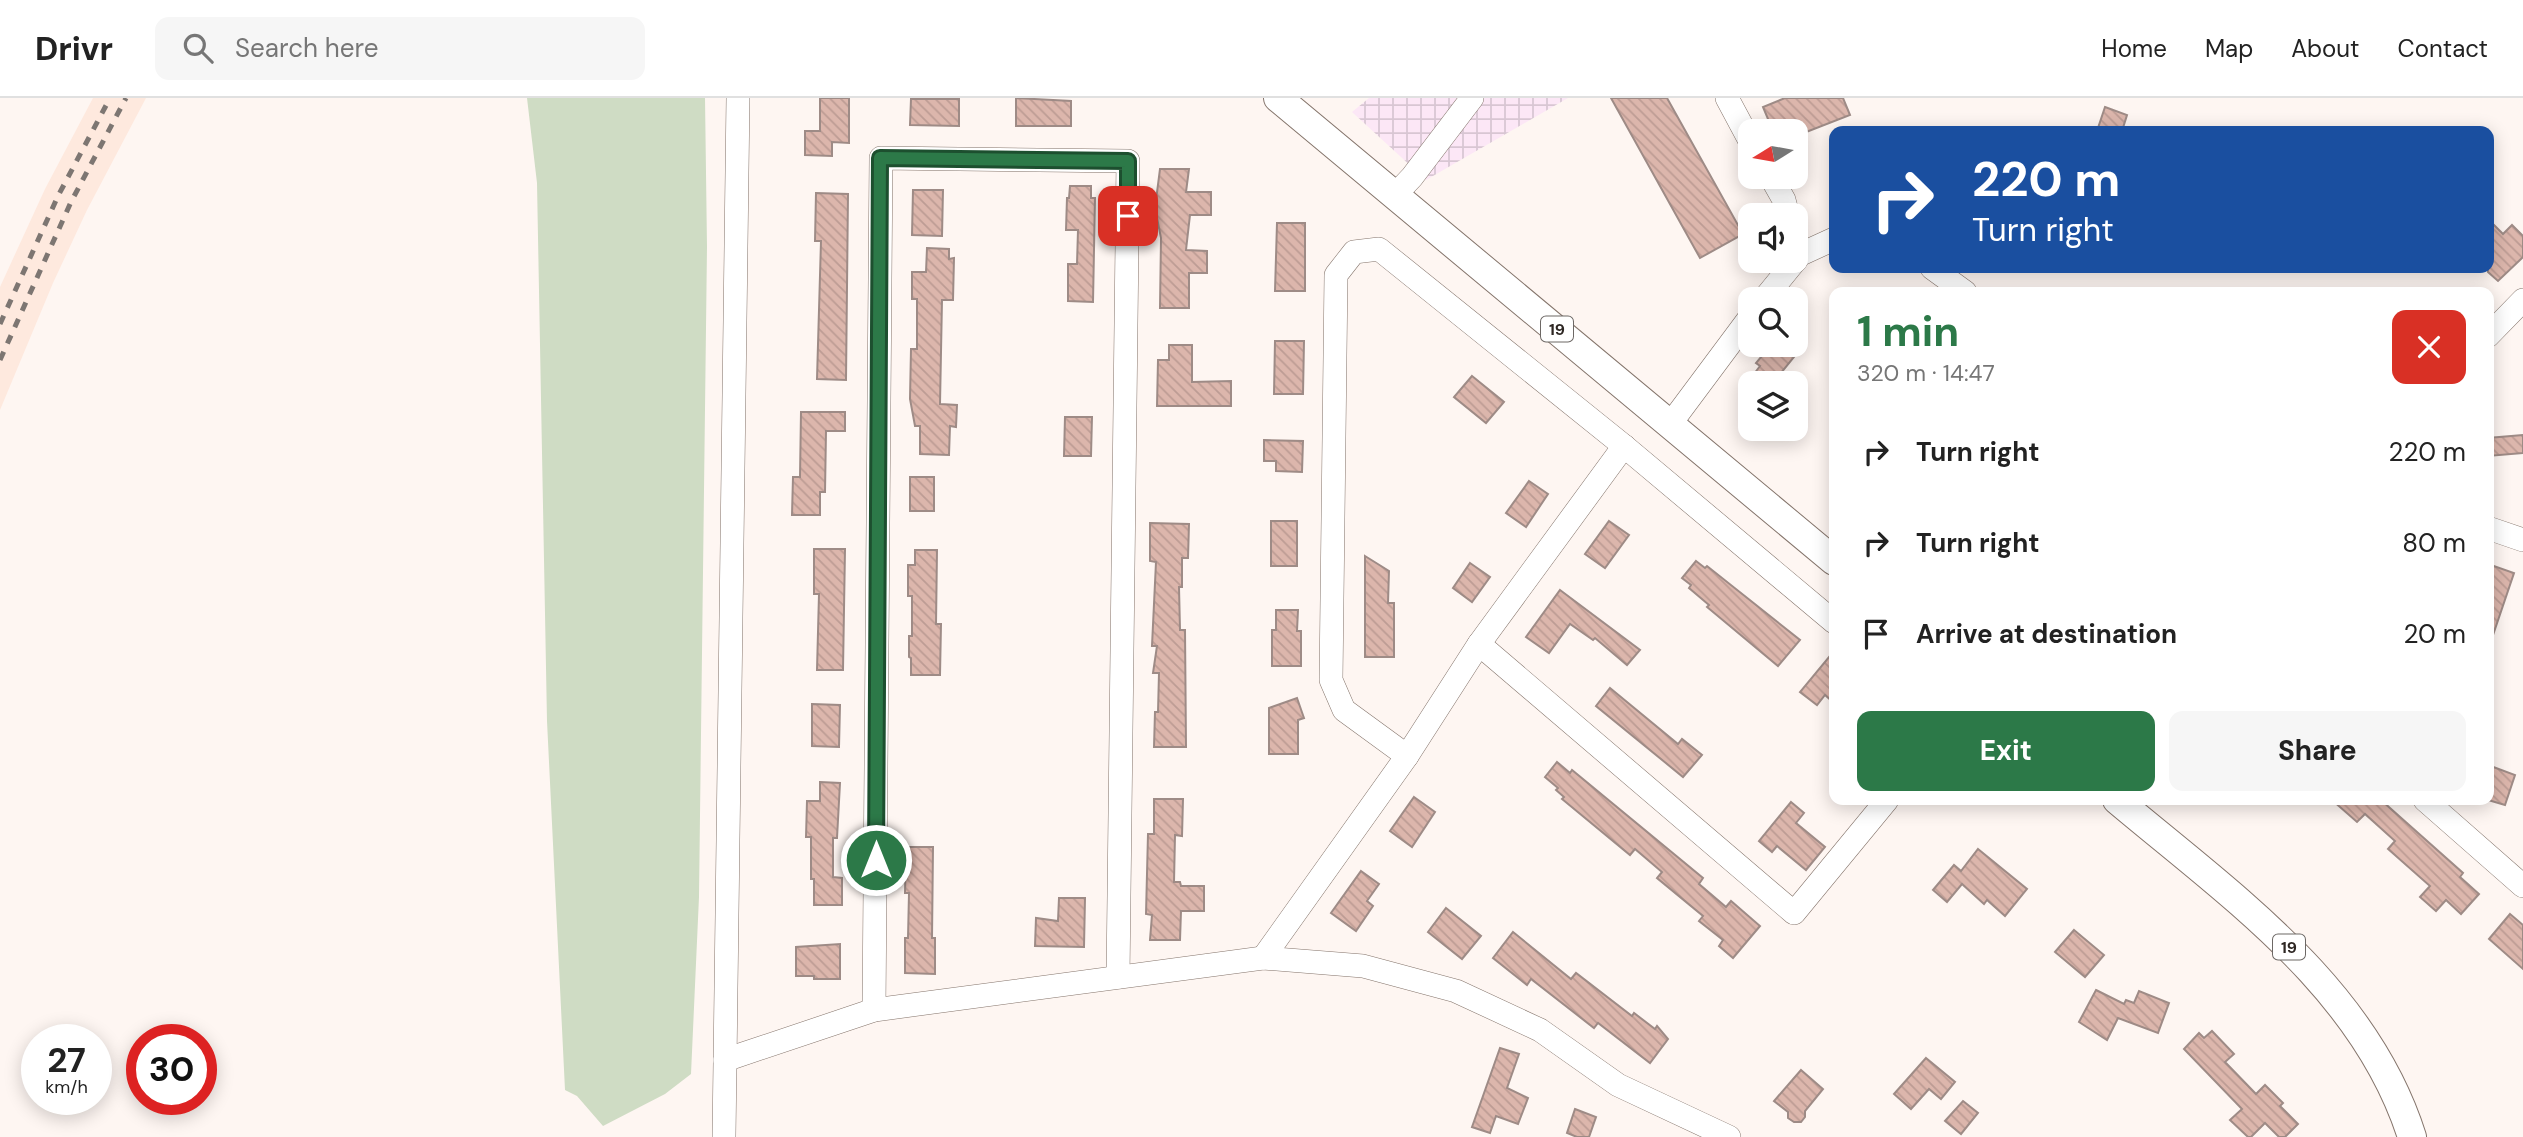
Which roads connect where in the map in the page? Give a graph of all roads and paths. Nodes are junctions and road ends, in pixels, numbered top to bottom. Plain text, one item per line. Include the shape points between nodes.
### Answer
1 (738, 98) edge
2 (1278, 98) edge
3 (1472, 98) edge
4 (1727, 98) edge
5 (1738, 119) edge
6 (1395, 195) junction
7 (1829, 241) edge
8 (1808, 249) edge
9 (1939, 273) edge
10 (1958, 287) edge
11 (2523, 300) edge
12 (2494, 330) edge
13 (1738, 333) edge
14 (1671, 423) junction
15 (1624, 446) junction
16 (2494, 530) edge
17 (2523, 540) edge
18 (1829, 557) edge
19 (1829, 618) edge
20 (1479, 644) junction
21 (1407, 756) junction
22 (1883, 805) edge
23 (2123, 805) edge
24 (2431, 805) edge
25 (2523, 886) edge
26 (1263, 958) junction
27 (1118, 977) junction
28 (874, 1010) junction
29 (725, 1060) junction
30 (724, 1137) edge
31 (1729, 1137) edge
32 (2412, 1137) edge

1 - 29 street
2 - 6 main road, 19
3 - 6 street
4 - 5 street
6 - 14 main road, 19
7 - 8 street
9 - 10 street
11 - 12 street
13 - 14 street
14 - 18 main road, 19
15 - 19 street
15 - 20 street
15 - 21 street via 1379,249 1354,252 1336,275 1331,680 1344,710
16 - 17 street
20 - 21 street
20 - 22 street via 1794,914
21 - 26 street
23 - 32 main road, 19 via 2280,937 2329,991 2363,1033 2384,1069
24 - 25 street
26 - 27 street
26 - 31 street via 1363,966 1456,992 1540,1030 1618,1085
27 - 28 street
27 - 28 street via 1128,161 880,158
28 - 29 street
29 - 30 street

